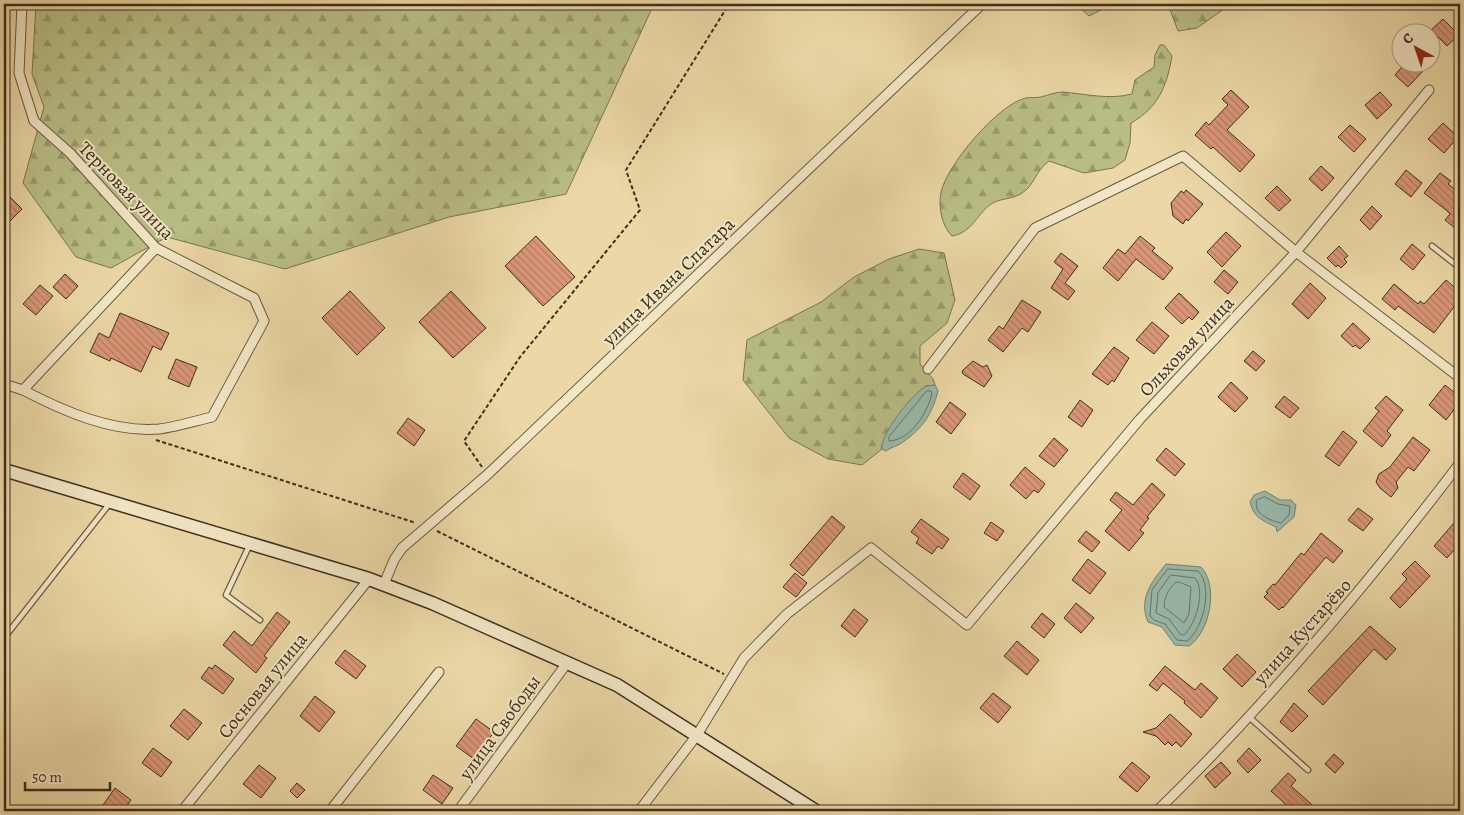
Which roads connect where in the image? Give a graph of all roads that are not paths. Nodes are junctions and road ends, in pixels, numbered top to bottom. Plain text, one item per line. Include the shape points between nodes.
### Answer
1 (22, 4) edge
2 (982, 4) edge
3 (1428, 90) dead end
4 (1432, 246) dead end
5 (156, 248) junction
6 (1296, 252) junction
7 (1460, 268) edge
8 (928, 369) dead end
9 (1460, 378) edge
10 (4, 384) edge
11 (22, 390) junction
12 (1460, 463) edge
13 (4, 470) edge
14 (111, 502) junction
15 (250, 544) junction
16 (368, 579) junction
17 (384, 584) junction
18 (260, 620) dead end
19 (4, 638) edge
20 (567, 662) junction
21 (439, 672) dead end
22 (1248, 716) junction
23 (697, 736) junction
24 (1308, 770) dead end
25 (182, 811) edge
26 (330, 811) edge
27 (458, 811) edge
28 (639, 811) edge
29 (816, 811) edge
30 (1157, 811) edge

1 - 5 street, Терновая улица via 20,72 34,121 70,153
2 - 17 street, улица Ивана Спатара via 487,475 402,548
3 - 6 street, Ольховая улица
4 - 7 lane
5 - 11 street
5 - 11 street, Терновая улица via 254,298 264,321 212,417 159,429 114,427
6 - 8 street via 1182,156 1035,228
6 - 9 street
6 - 23 street, Ольховая улица via 1140,419 967,625 871,548 787,614 744,658
10 - 11 street
12 - 22 street, улица Кустарёво via 1361,590
13 - 14 main road
14 - 15 main road
14 - 19 lane
15 - 16 main road
15 - 18 lane via 226,595
16 - 17 main road
16 - 25 street, Сосновая улица
17 - 20 main road
20 - 23 main road via 617,685
20 - 27 street, улица Свободы
21 - 26 street
22 - 24 lane
22 - 30 street, улица Кустарёво
23 - 28 street
23 - 29 main road

